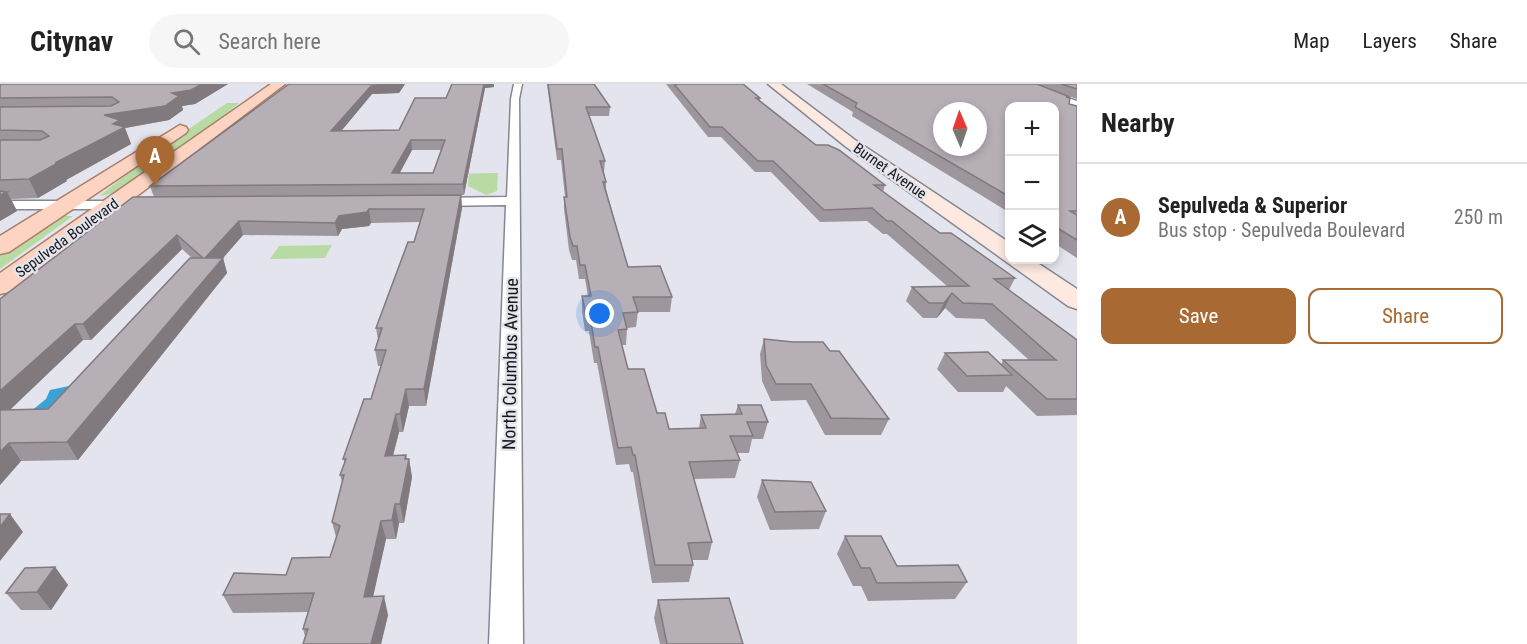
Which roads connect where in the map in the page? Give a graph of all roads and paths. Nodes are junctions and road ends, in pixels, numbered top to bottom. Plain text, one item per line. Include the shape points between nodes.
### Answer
1 (279, 84) edge
2 (518, 84) edge
3 (774, 84) edge
4 (1018, 84) edge
5 (1077, 105) edge
6 (195, 120) dead end
7 (513, 201) junction
8 (420, 202) edge
9 (64, 205) junction
10 (112, 205) junction
11 (139, 205) edge
12 (0, 206) edge
13 (0, 247) edge
14 (1005, 251) edge
15 (1024, 264) edge
16 (0, 286) edge
17 (1077, 301) edge
18 (506, 644) edge

1 - 10 main road, Sepulveda Boulevard via 245,100
2 - 7 street, North Columbus Avenue
3 - 14 street, Burnet Avenue via 850,143
4 - 5 street
6 - 9 main road, Sepulveda Boulevard
7 - 8 street
7 - 18 street, North Columbus Avenue
9 - 10 street
9 - 12 street
9 - 13 main road, Sepulveda Boulevard
10 - 11 street
10 - 16 main road, Sepulveda Boulevard
15 - 17 street

